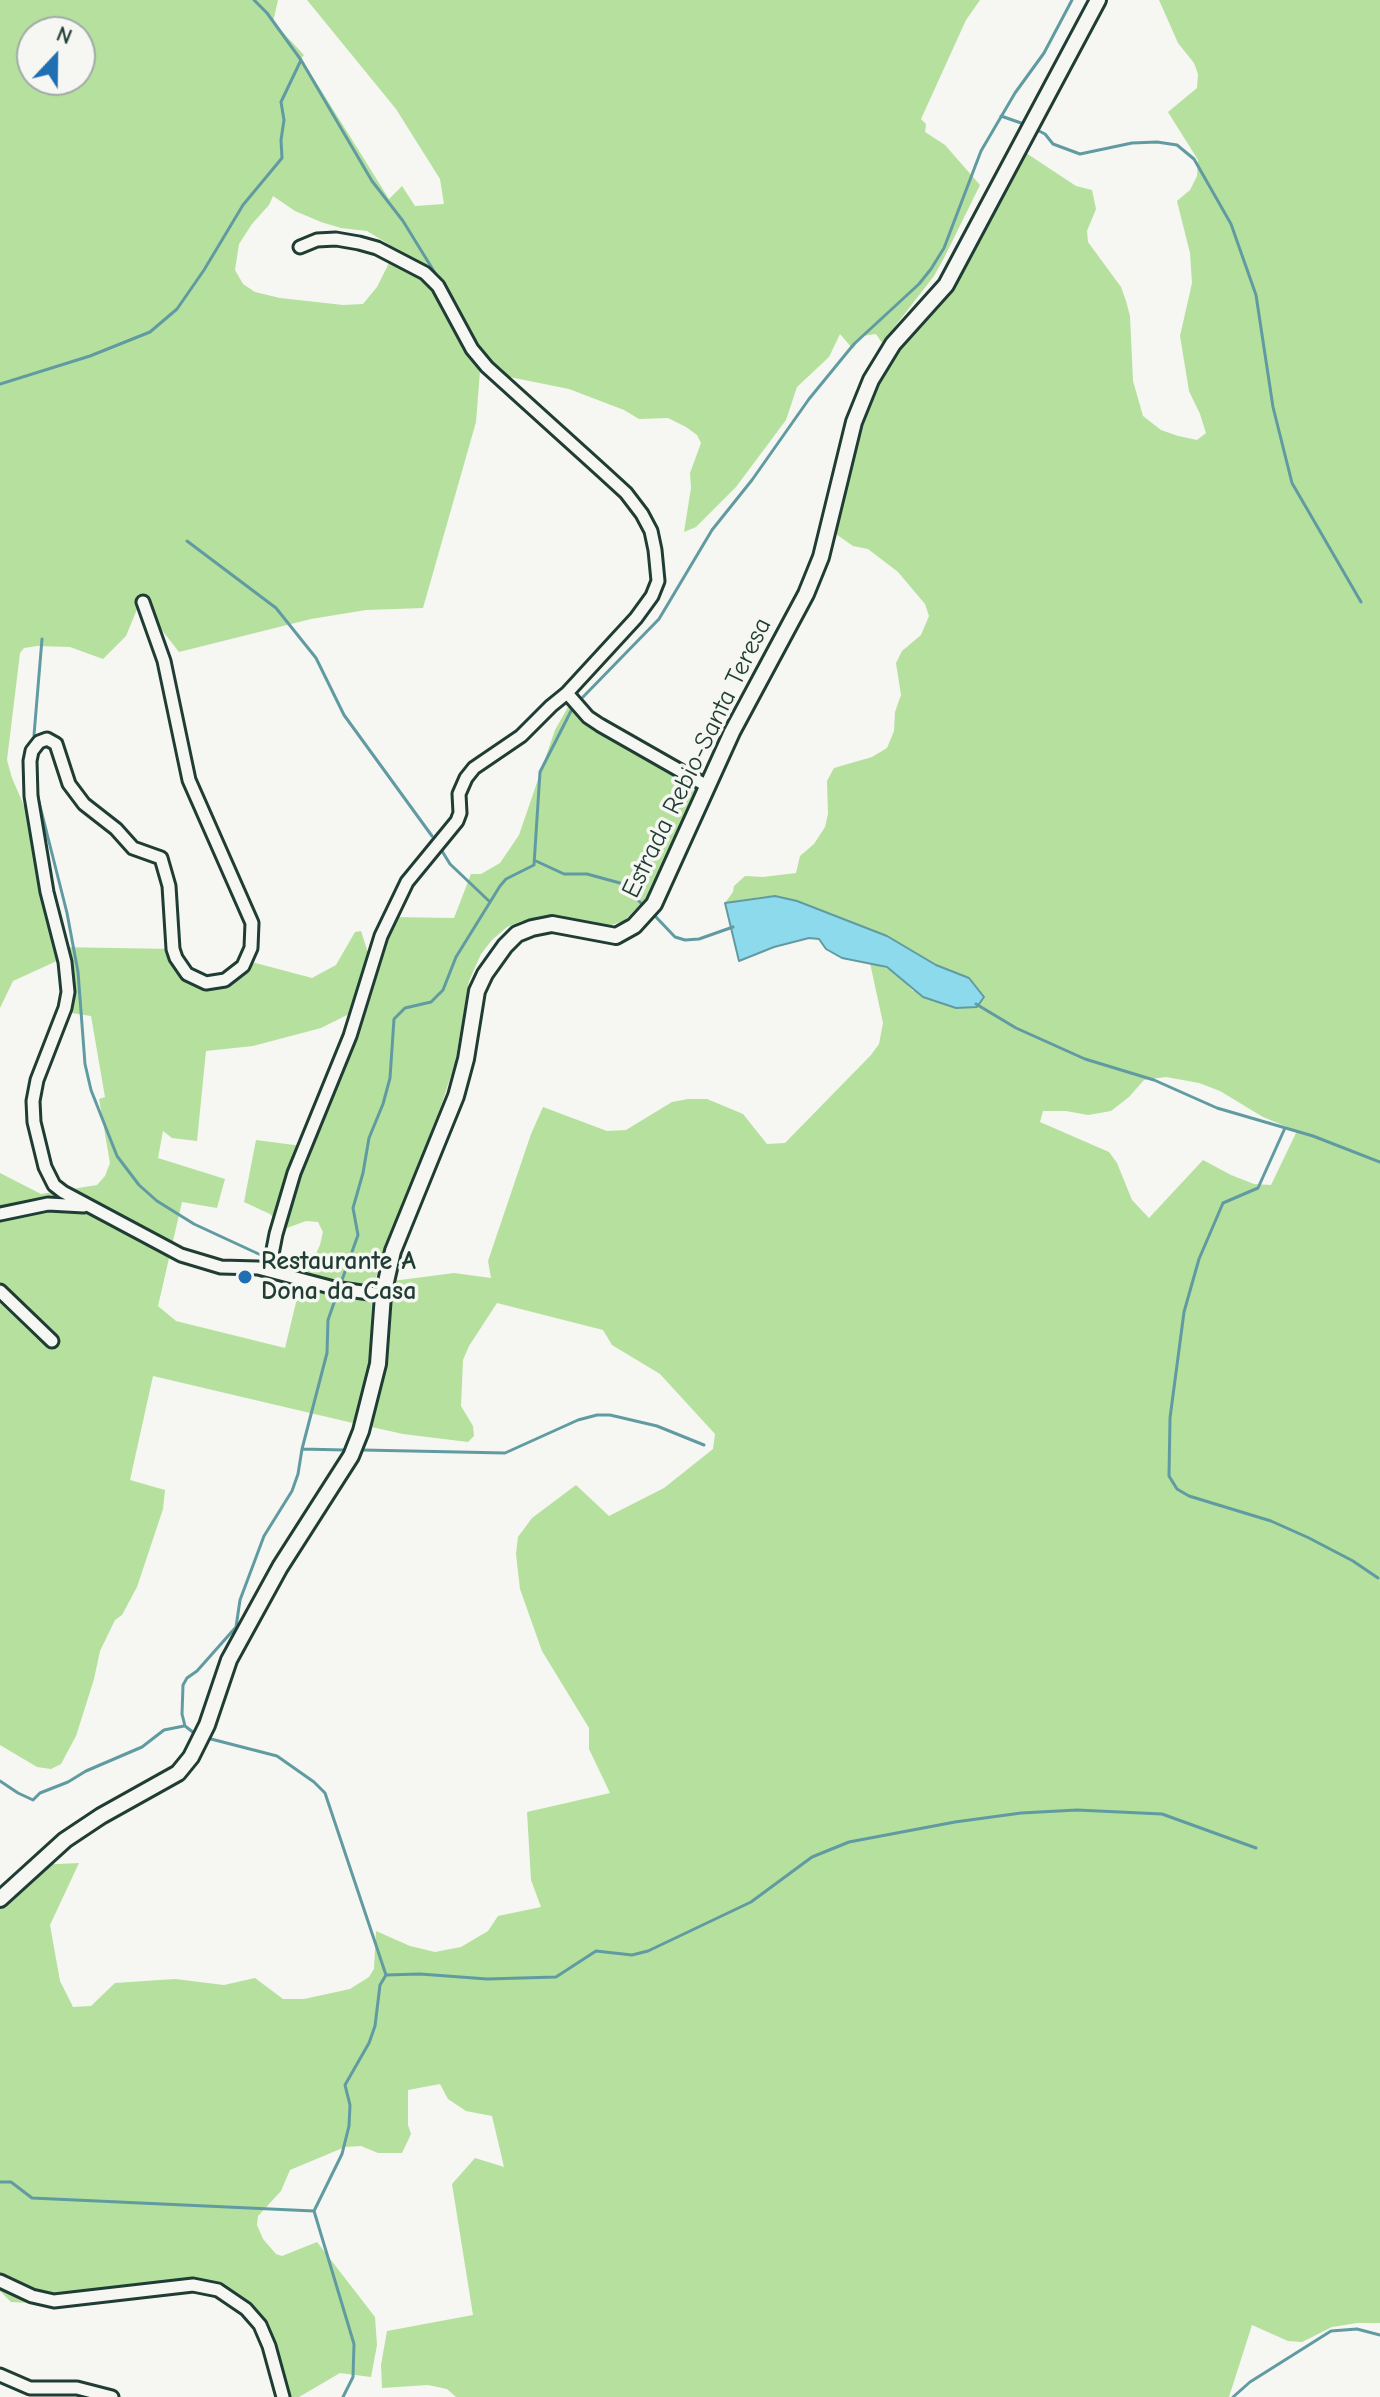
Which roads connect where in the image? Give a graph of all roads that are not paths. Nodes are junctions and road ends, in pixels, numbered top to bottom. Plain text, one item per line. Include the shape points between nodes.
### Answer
1 (1098, 0) edge
2 (300, 247) dead end
3 (143, 602) dead end
4 (567, 693) junction
5 (707, 786) junction
6 (89, 1206) junction
7 (0, 1214) edge
8 (269, 1270) junction
9 (0, 1291) edge
10 (383, 1295) junction
11 (52, 1341) dead end
12 (0, 1899) edge
13 (0, 2281) edge
14 (0, 2375) edge
15 (112, 2397) edge
16 (283, 2397) edge

1 - 5 street, Estrada Rebio-Santa Teresa via 946,285 893,344 871,380 854,422 821,557
2 - 4 street via 317,240 359,243 425,273 487,367 626,493 642,514 658,566 656,589
3 - 6 street via 164,661 189,780 252,923 251,948 243,966 225,980 206,983 187,974 173,949 169,886 161,858 133,848 84,804 69,784 56,744 39,742 30,761 31,796 68,992 37,1080 34,1122 50,1179
4 - 5 street via 600,725
4 - 8 street via 521,736 474,768 459,794 457,821 407,882 381,936 350,1036 294,1173
5 - 10 street, Estrada Rebio-Santa Teresa via 654,904 634,926 616,936 552,924 532,928 517,934 494,958 477,991 456,1096 393,1251
6 - 7 street via 48,1204
6 - 8 street via 191,1258 221,1267
8 - 10 street
9 - 11 street
10 - 12 street, Estrada Rebio-Santa Teresa via 378,1364 351,1456 229,1660 191,1757 178,1773 65,1840
13 - 16 street via 54,2301 193,2285 218,2290 260,2325
14 - 15 street via 30,2388 77,2388

